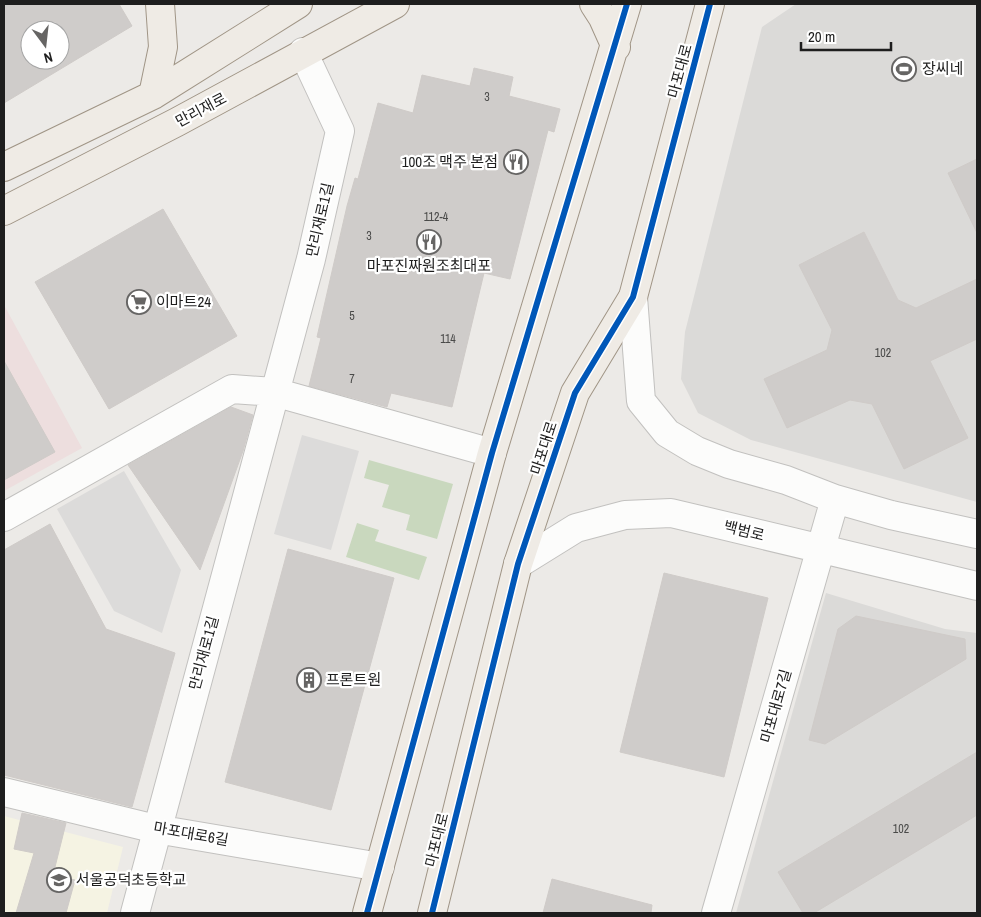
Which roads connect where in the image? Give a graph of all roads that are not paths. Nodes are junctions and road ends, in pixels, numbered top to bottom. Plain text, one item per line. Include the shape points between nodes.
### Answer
1 (160, 4) edge
2 (298, 4) edge
3 (395, 4) edge
4 (594, 4) edge
5 (627, 4) edge
6 (710, 7) edge
7 (616, 47) junction
8 (303, 52) junction
9 (153, 95) junction
10 (4, 167) edge
11 (4, 211) edge
12 (633, 297) junction
13 (274, 392) junction
14 (492, 453) junction
15 (835, 499) junction
16 (4, 517) edge
17 (977, 534) edge
18 (821, 550) junction
19 (518, 564) junction
20 (977, 586) edge
21 (4, 792) edge
22 (156, 829) junction
23 (380, 867) junction
24 (134, 913) edge
25 (367, 913) edge
26 (432, 913) edge
27 (716, 913) edge

1 - 9 main road via 163,46
2 - 9 main road
3 - 8 main road, 만리재로
4 - 7 main road
5 - 7 main road
6 - 12 main road, 마포대로
7 - 14 main road
8 - 11 main road, 만리재로 via 177,122
8 - 13 street, 만리재로1길 via 340,131 311,259
9 - 10 main road
12 - 15 street via 641,400 667,433 697,451 729,464 786,480
12 - 19 main road, 마포대로 via 575,394
13 - 14 street
13 - 16 street via 232,389
13 - 22 street, 만리재로1길
14 - 23 main road
15 - 17 street
15 - 18 street, 마포대로7길
18 - 19 street, 백범로 via 671,513 634,514 576,528
18 - 20 street, 백범로
18 - 27 street, 마포대로7길
19 - 26 main road, 마포대로
21 - 22 street, 마포대로6길
22 - 23 street, 마포대로6길
22 - 24 street, 만리재로1길
23 - 25 main road

